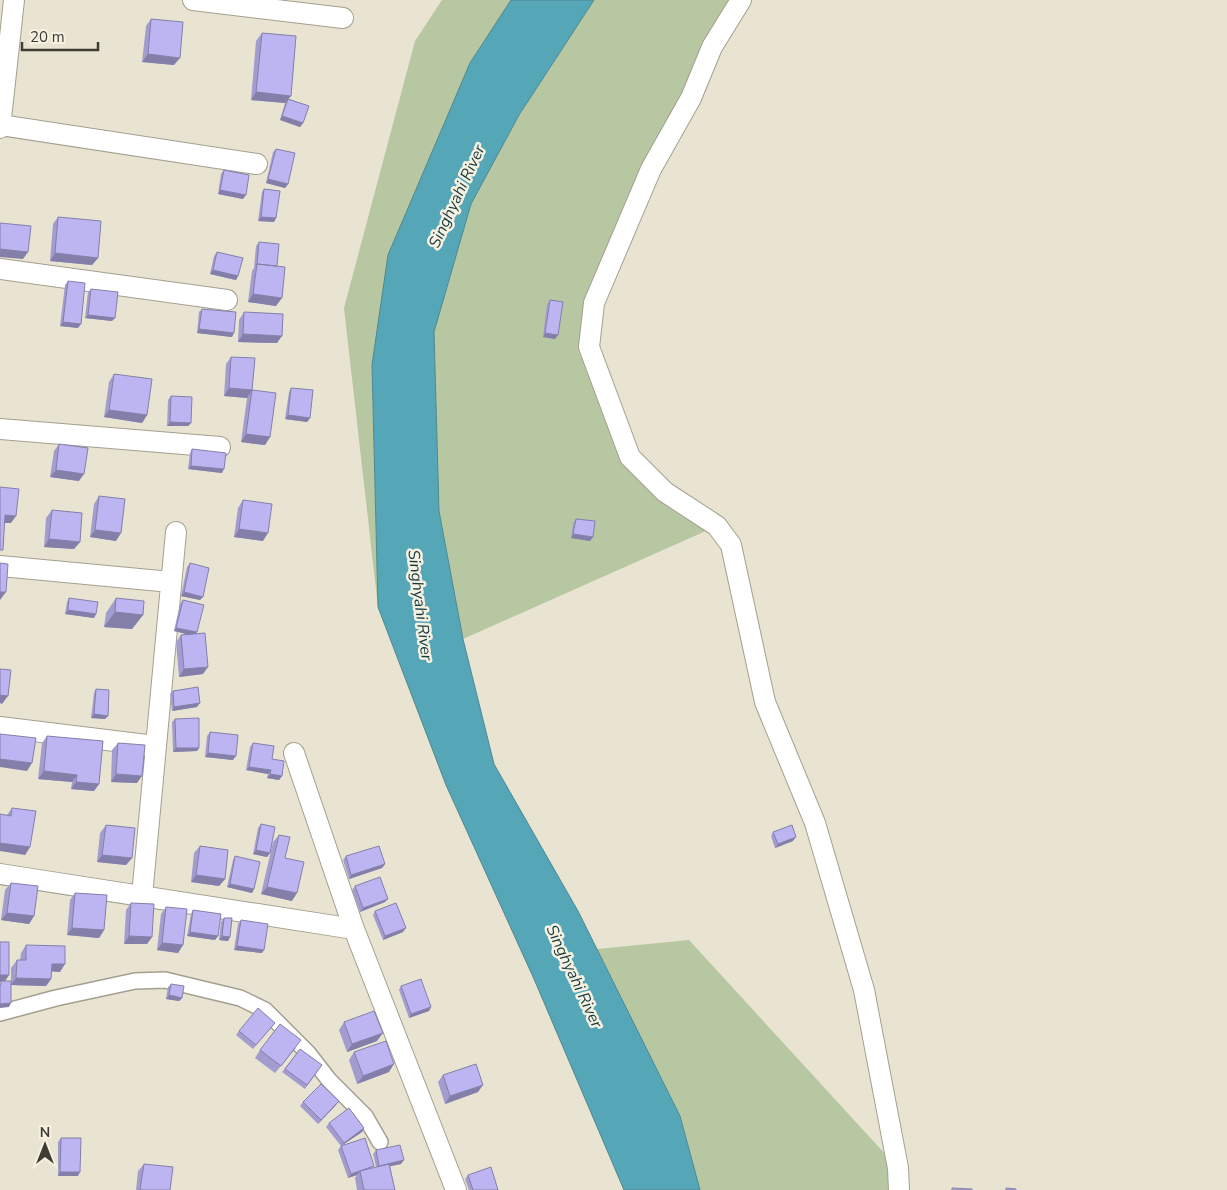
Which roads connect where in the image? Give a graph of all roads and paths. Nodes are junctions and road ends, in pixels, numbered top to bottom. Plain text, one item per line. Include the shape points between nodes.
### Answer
1 (14, 0) edge
2 (193, 0) edge
3 (742, 0) edge
4 (343, 18) dead end
5 (0, 126) edge
6 (257, 164) dead end
7 (0, 269) edge
8 (227, 300) dead end
9 (0, 429) edge
10 (220, 447) dead end
11 (176, 532) dead end
12 (0, 566) edge
13 (171, 582) junction
14 (0, 727) edge
15 (155, 746) junction
16 (294, 753) dead end
17 (0, 874) edge
18 (142, 896) junction
19 (354, 929) junction
20 (0, 1013) edge
21 (380, 1142) dead end
22 (456, 1190) edge
23 (899, 1190) edge

1 - 5 street
2 - 4 street
3 - 23 street via 712,46 691,98 650,169 594,304 588,347 630,457 665,492 717,526 731,546 765,702 815,823 864,990 898,1168
5 - 6 street
7 - 8 street
9 - 10 street
11 - 13 street
12 - 13 street
13 - 15 street
14 - 15 street
15 - 18 street
16 - 19 street
17 - 18 street
18 - 19 street
19 - 22 street
20 - 21 street via 135,981 165,980 240,998 265,1010 308,1053 329,1080 365,1116

